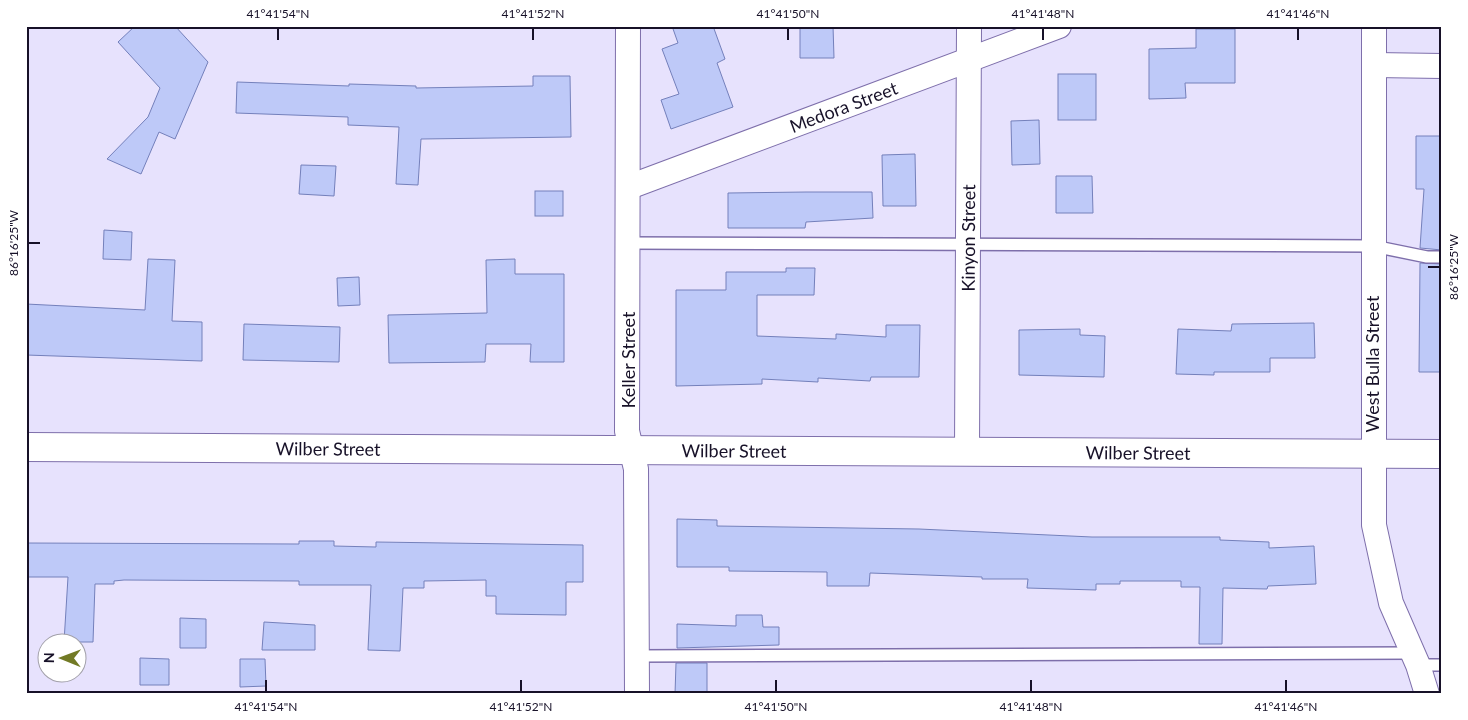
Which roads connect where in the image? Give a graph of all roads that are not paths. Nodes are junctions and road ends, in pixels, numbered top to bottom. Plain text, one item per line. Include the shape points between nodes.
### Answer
1 (628, 26) edge
2 (969, 26) edge
3 (1059, 26) edge
4 (1374, 26) edge
5 (969, 60) junction
6 (1375, 65) junction
7 (1442, 66) edge
8 (628, 187) junction
9 (628, 243) junction
10 (968, 244) junction
11 (1372, 246) junction
12 (1442, 257) edge
13 (26, 447) edge
14 (632, 450) junction
15 (967, 450) junction
16 (1372, 454) junction
17 (1442, 454) edge
18 (637, 656) junction
19 (1415, 659) junction
20 (1442, 665) edge
21 (637, 694) edge
22 (1427, 694) edge

1 - 8 street, Keller Street
2 - 5 street, Kinyon Street
3 - 5 street, Medora Street
4 - 6 street, West Bulla Street
5 - 8 street, Medora Street
5 - 10 street, Kinyon Street
6 - 7 street
6 - 11 street, West Bulla Street
8 - 9 street, Keller Street
9 - 10 lane
9 - 14 street, Keller Street via 628,431
10 - 11 lane
10 - 15 street, Kinyon Street
11 - 12 lane
11 - 16 street, West Bulla Street
13 - 14 street, Wilber Street
14 - 15 street, Wilber Street
14 - 18 street, Keller Street via 636,469
15 - 16 street, Wilber Street
16 - 17 street, Wilber Street
16 - 19 street, West Bulla Street via 1378,551 1391,604
18 - 19 lane
18 - 21 street, Keller Street
19 - 20 lane
19 - 22 street, West Bulla Street

